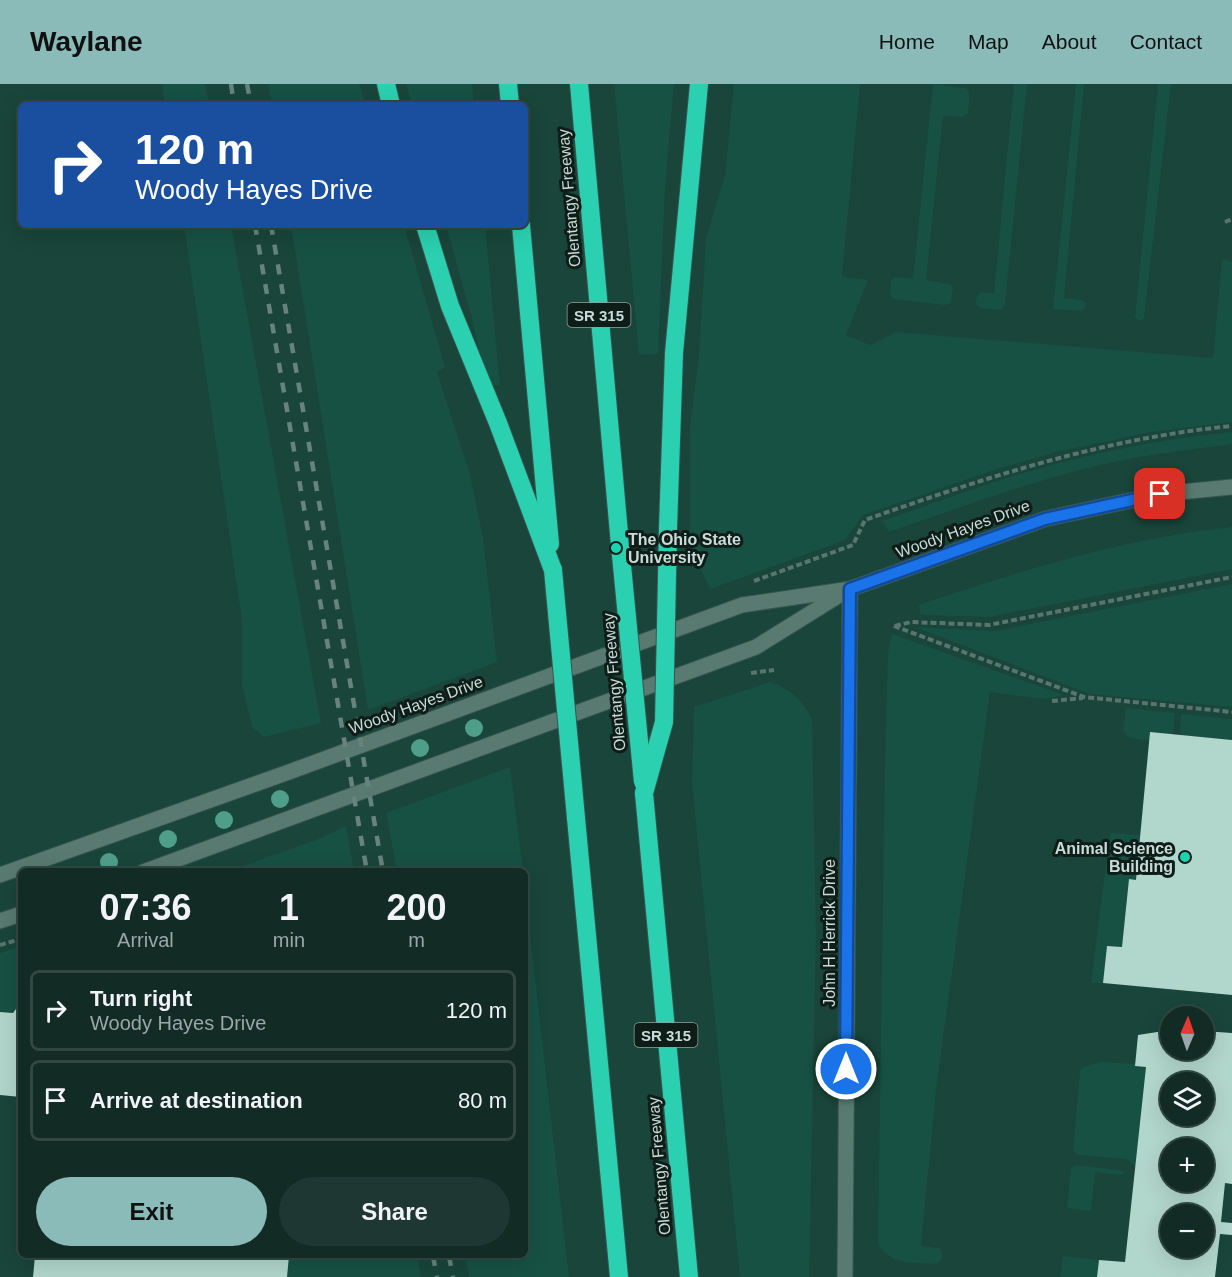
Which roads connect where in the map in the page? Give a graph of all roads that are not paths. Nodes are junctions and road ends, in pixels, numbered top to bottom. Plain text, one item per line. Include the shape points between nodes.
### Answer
1 (386, 84) edge
2 (508, 84) edge
3 (579, 84) edge
4 (699, 84) edge
5 (390, 102) edge
6 (510, 102) edge
7 (426, 228) edge
8 (521, 228) edge
9 (1232, 487) edge
10 (553, 570) junction
11 (850, 589) junction
12 (644, 793) junction
13 (20, 868) edge
14 (154, 868) edge
15 (18, 869) edge
16 (0, 875) edge
17 (18, 915) edge
18 (0, 921) edge
19 (619, 1277) edge
20 (688, 1277) edge
21 (845, 1277) edge

1 - 5 highway
2 - 6 highway
3 - 12 highway, Olentangy Freeway / SR 315, bridge
4 - 12 highway, bridge via 674,353 664,722
7 - 10 highway via 450,306
8 - 10 highway
9 - 11 street, Woody Hayes Drive via 1160,494 1045,519
10 - 19 highway, bridge
11 - 13 street, Woody Hayes Drive via 742,605
11 - 14 street, Woody Hayes Drive via 756,647
11 - 21 street, John H Herrick Drive
12 - 20 highway, Olentangy Freeway / SR 315
15 - 16 street, Woody Hayes Drive
17 - 18 street

